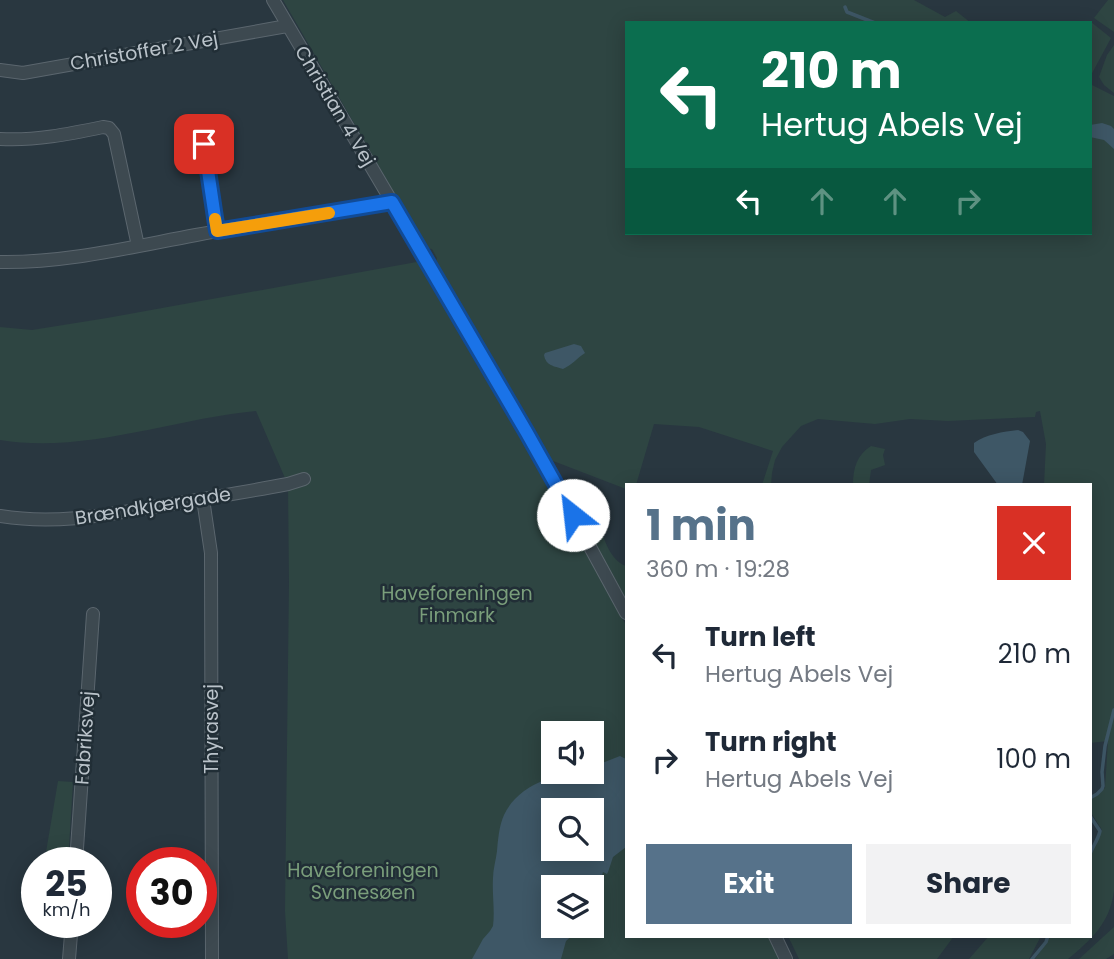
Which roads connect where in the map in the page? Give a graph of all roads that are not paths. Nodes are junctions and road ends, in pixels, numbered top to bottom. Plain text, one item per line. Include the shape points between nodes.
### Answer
1 (273, 0) edge
2 (287, 26) junction
3 (0, 70) edge
4 (0, 139) edge
5 (204, 144) dead end
6 (392, 202) junction
7 (217, 231) junction
8 (138, 246) junction
9 (0, 262) edge
10 (304, 479) dead end
11 (203, 499) junction
12 (0, 516) edge
13 (625, 611) edge
14 (93, 614) dead end
15 (77, 847) edge
16 (71, 938) edge
17 (776, 938) edge
18 (69, 959) edge
19 (212, 959) edge
20 (786, 959) edge

1 - 2 street, Christian 4 Vej
2 - 3 street, Christoffer 2 Vej via 23,73
2 - 6 street, Christian 4 Vej
4 - 8 street via 109,128
5 - 7 street
6 - 7 street
6 - 13 street, Christian 4 Vej
7 - 8 street
8 - 9 street via 47,261
10 - 11 street, Brændkjærgade
11 - 12 street, Brændkjærgade via 59,520
11 - 19 street, Thyrasvej via 211,553
14 - 15 street, Fabriksvej
16 - 18 street
17 - 20 street

